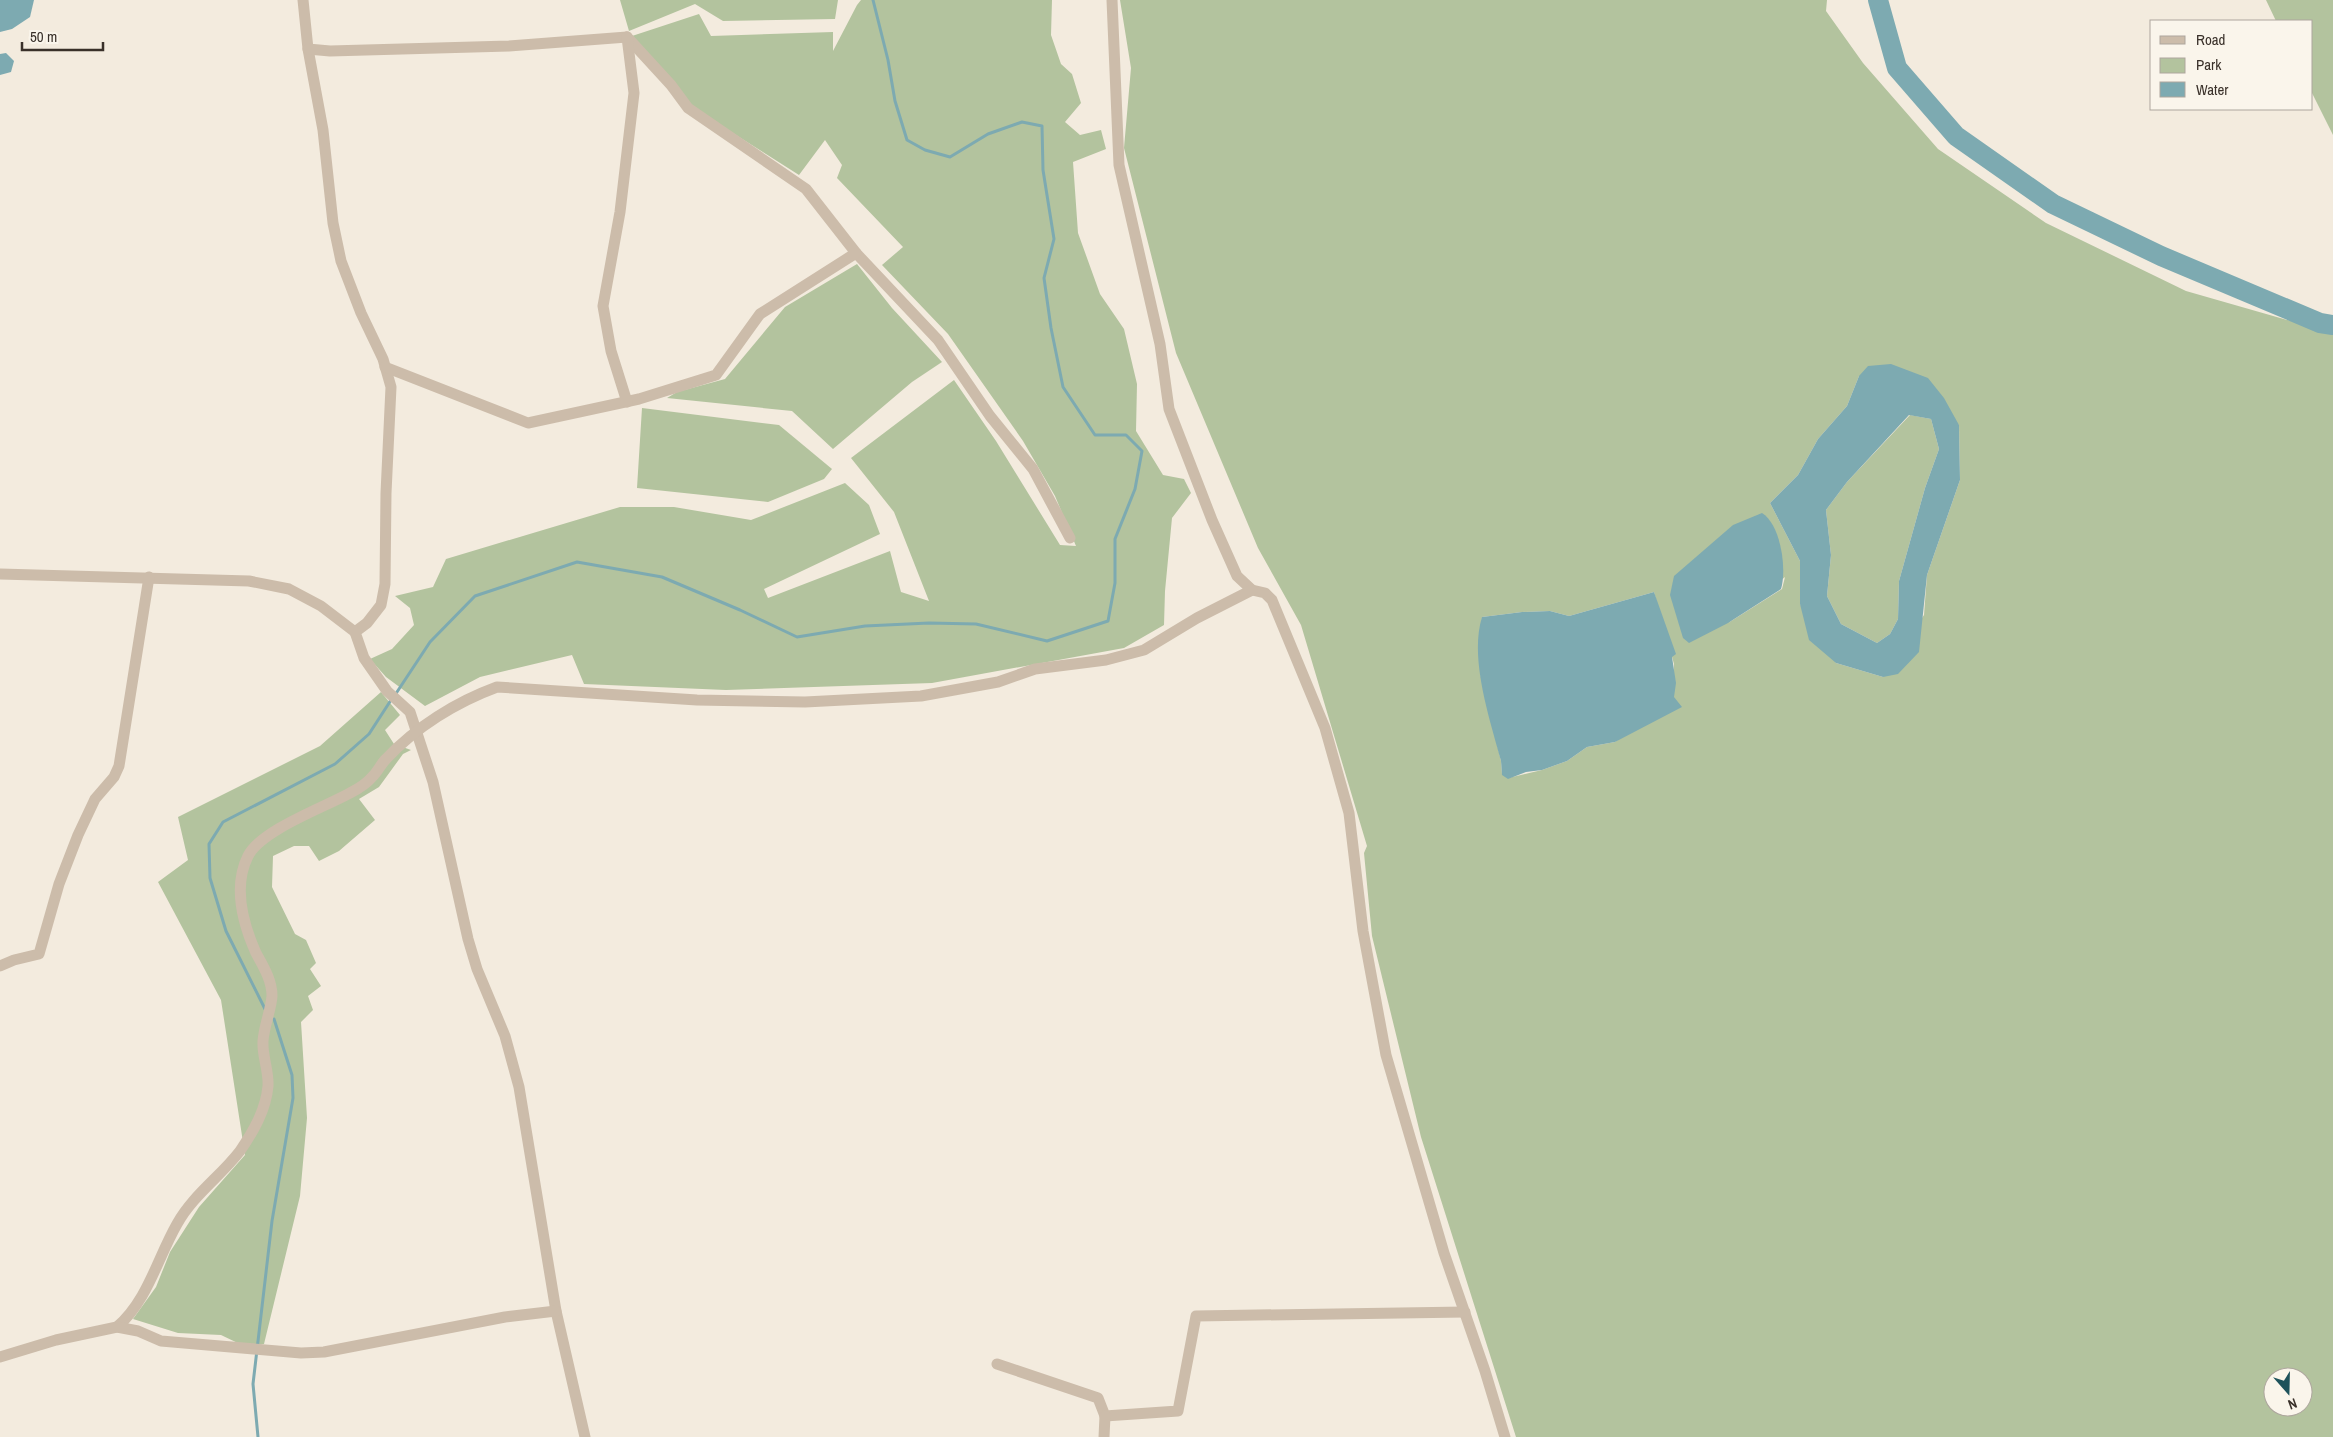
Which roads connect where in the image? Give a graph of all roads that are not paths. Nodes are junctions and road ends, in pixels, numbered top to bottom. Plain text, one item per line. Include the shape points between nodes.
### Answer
1 (303, 0) edge
2 (1112, 0) edge
3 (627, 37) junction
4 (308, 49) junction
5 (856, 253) junction
6 (385, 367) junction
7 (627, 402) junction
8 (1070, 538) dead end
9 (0, 574) edge
10 (149, 577) junction
11 (1252, 590) junction
12 (355, 632) junction
13 (417, 733) junction
14 (0, 966) edge
15 (556, 1311) junction
16 (1465, 1312) junction
17 (116, 1327) junction
18 (0, 1357) edge
19 (997, 1364) dead end
20 (1105, 1416) junction
21 (585, 1437) edge
22 (1104, 1437) edge
23 (1505, 1437) edge

1 - 4 street
2 - 11 street via 1119,165 1160,344 1169,409 1230,560 1238,576
3 - 4 street via 509,46
3 - 5 street via 688,108 806,188
3 - 7 street via 634,93 620,212 603,306 611,351
4 - 6 street via 341,260
5 - 7 street via 760,314 716,375
5 - 8 street via 938,340 984,408 1033,469
6 - 7 street via 528,422
6 - 12 street via 392,387 385,584 381,606
9 - 10 street
10 - 12 street via 249,581 289,589 321,606
10 - 14 street via 119,766 95,799 78,835 38,954
11 - 13 street via 1144,650 1106,660 1035,669 998,682 921,696 786,702 650,698 497,688 445,712
11 - 16 street via 1265,593 1272,600 1325,728 1349,813 1363,931 1386,1056 1444,1253
12 - 13 street via 364,658 387,691 410,712
13 - 15 street via 433,782 468,938 505,1036 519,1087
13 - 17 street via 351,793 309,812 266,838 248,855 240,887 242,914 268,977 272,996 263,1043 268,1086 260,1119 239,1152 178,1222 149,1284 131,1314
15 - 17 street via 504,1317 324,1352 301,1353 161,1341 138,1331
15 - 21 street
16 - 20 street via 1196,1316 1178,1411
16 - 23 street
17 - 18 street
19 - 20 street via 1098,1398
20 - 22 street

